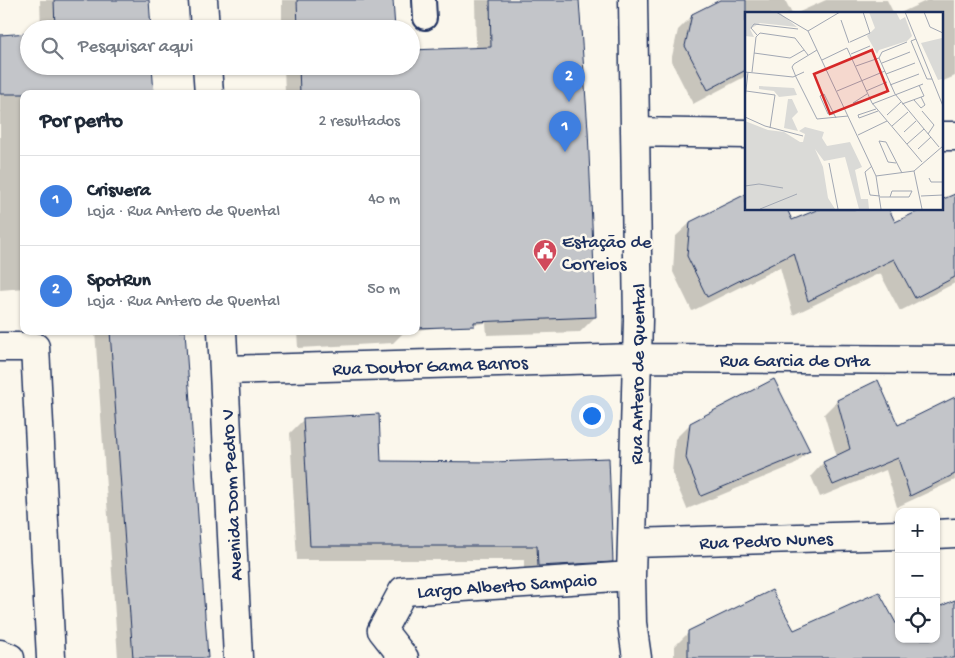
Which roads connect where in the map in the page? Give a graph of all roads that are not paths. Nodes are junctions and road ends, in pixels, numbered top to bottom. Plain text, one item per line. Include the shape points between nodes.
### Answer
1 (203, 0) edge
2 (633, 0) edge
3 (204, 20) edge
4 (208, 75) edge
5 (209, 90) edge
6 (635, 132) junction
7 (745, 134) edge
8 (942, 136) edge
9 (955, 136) edge
10 (222, 335) edge
11 (0, 347) edge
12 (636, 358) junction
13 (955, 360) edge
14 (224, 370) junction
15 (955, 533) edge
16 (940, 534) edge
17 (895, 535) edge
18 (633, 543) junction
19 (631, 576) junction
20 (0, 654) edge
21 (10, 658) edge
22 (50, 658) edge
23 (238, 658) edge
24 (404, 658) edge
25 (636, 658) edge

1 - 3 street
2 - 6 street, Rua Antero de Quental
4 - 5 street
6 - 7 street
6 - 12 street, Rua Antero de Quental
8 - 9 street
10 - 14 street, Avenida Dom Pedro V
11 - 22 street via 35,347
12 - 13 street, Rua Garcia de Orta
12 - 14 street, Rua Doutor Gama Barros
12 - 18 street, Rua Antero de Quental
14 - 23 street, Avenida Dom Pedro V
15 - 16 street
17 - 18 street, Rua Pedro Nunes
18 - 19 street, Rua Antero de Quental
19 - 24 street, Largo Alberto Sampaio via 403,590 382,630
19 - 25 street, Rua Antero de Quental
20 - 21 street

